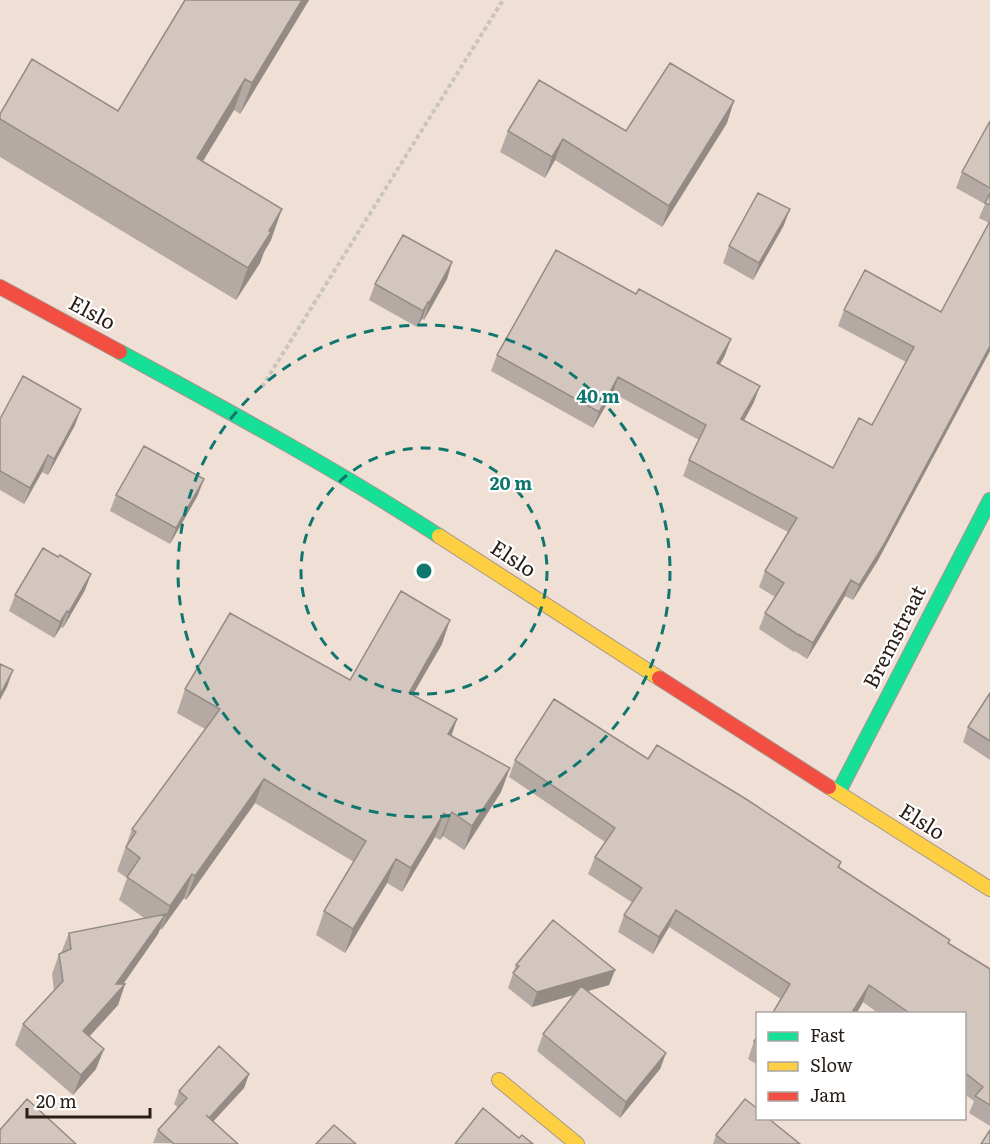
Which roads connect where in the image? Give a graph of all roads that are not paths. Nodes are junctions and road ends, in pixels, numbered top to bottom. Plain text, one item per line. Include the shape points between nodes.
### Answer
1 (0, 287) edge
2 (990, 501) edge
3 (838, 793) junction
4 (990, 889) edge
5 (499, 1080) dead end
6 (578, 1144) edge

1 - 3 street, Elslo via 243,418 382,499
2 - 3 street, Bremstraat
3 - 4 street, Elslo
5 - 6 street

